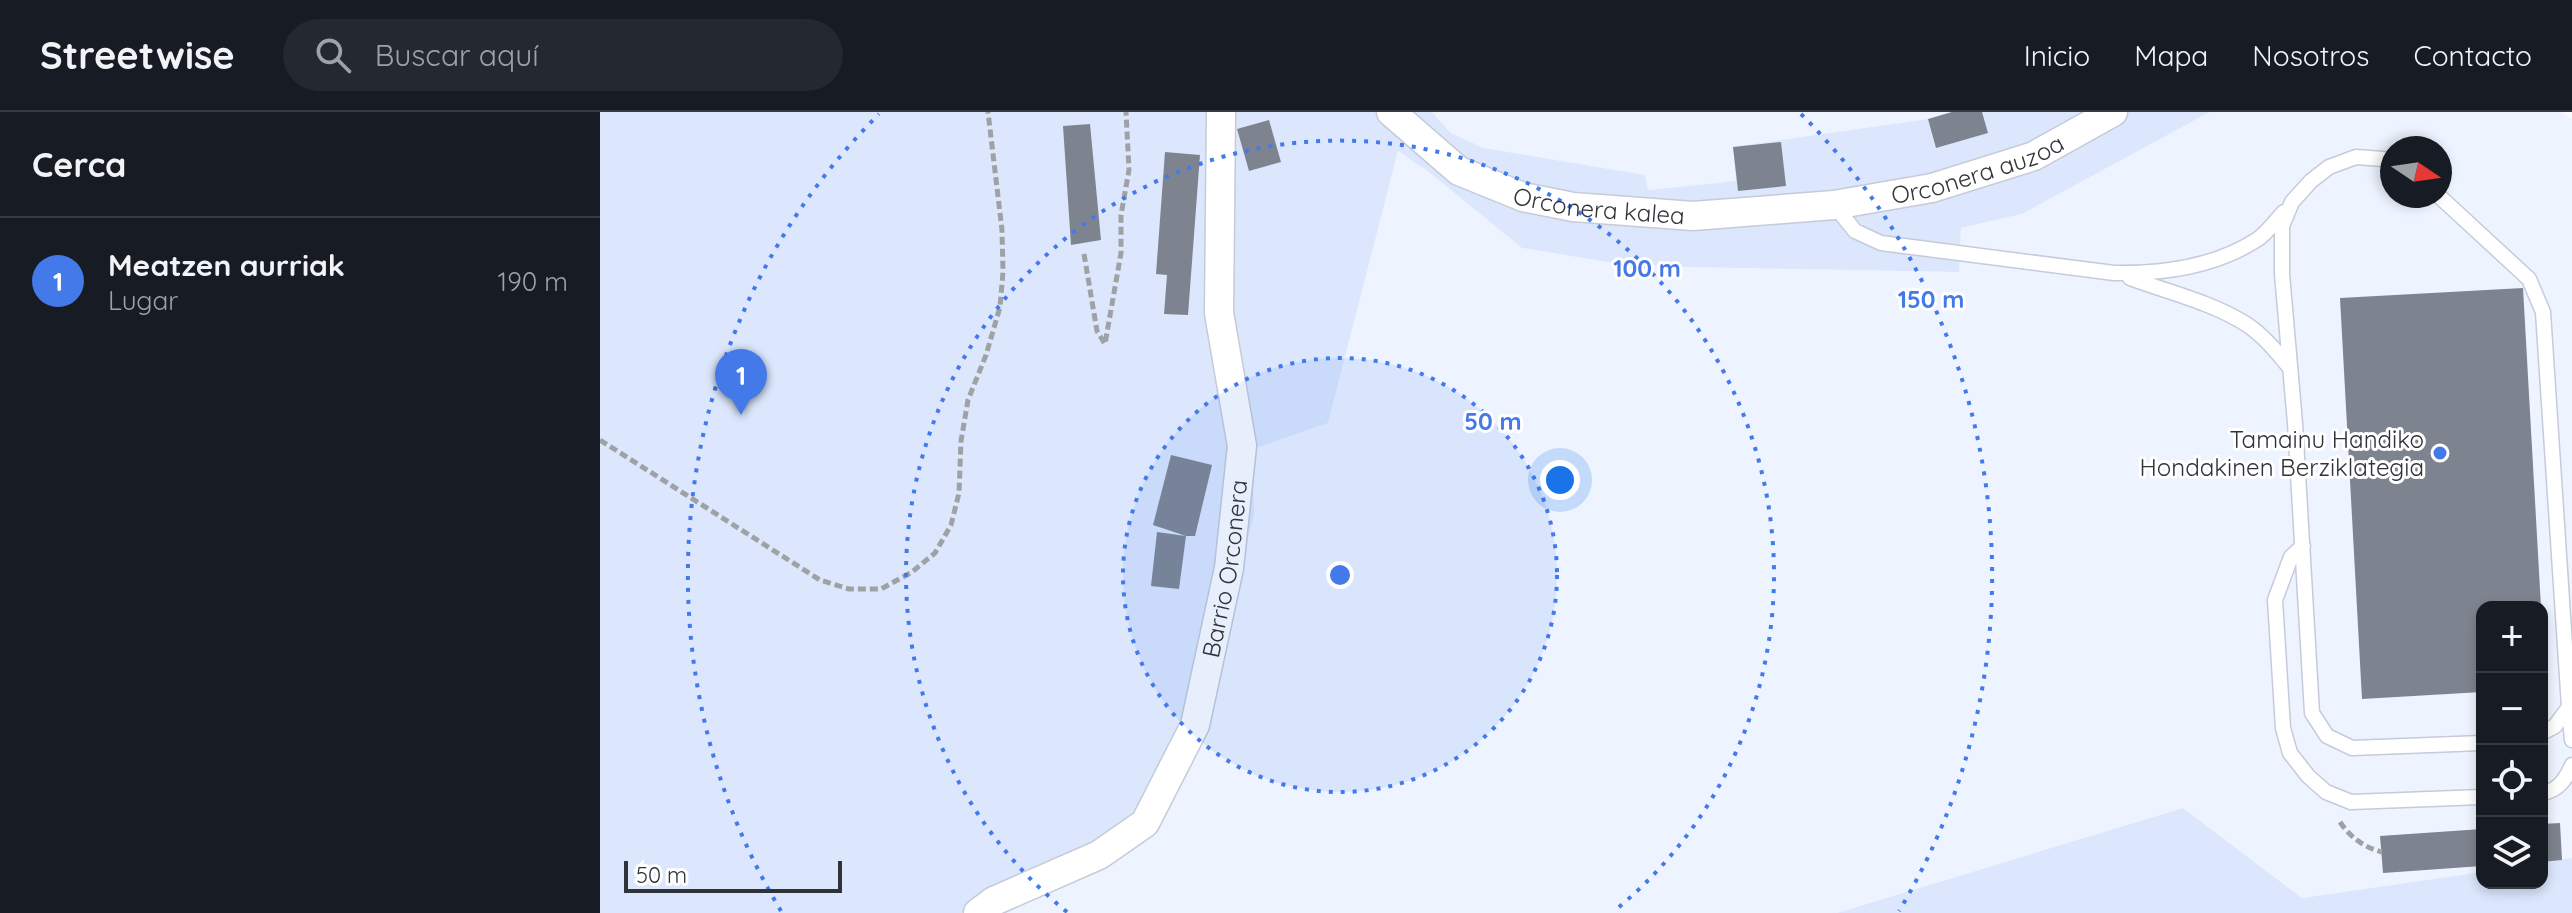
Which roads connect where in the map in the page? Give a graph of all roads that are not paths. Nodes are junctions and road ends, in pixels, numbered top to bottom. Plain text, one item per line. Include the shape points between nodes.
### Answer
1 (1221, 112) edge
2 (1391, 112) edge
3 (2113, 112) edge
4 (2380, 159) edge
5 (2292, 202) junction
6 (1834, 205) junction
7 (2452, 208) edge
8 (2114, 273) junction
9 (2290, 368) junction
10 (2303, 546) junction
11 (2569, 707) junction
12 (2548, 730) edge
13 (2572, 740) edge
14 (2476, 743) edge
15 (2572, 765) edge
16 (2548, 792) edge
17 (2476, 797) edge
18 (978, 913) edge

1 - 18 street, Barrio Orconera via 1219,313 1242,446 1229,568 1195,725 1145,823 1099,855
2 - 6 street, Orconera kalea via 1459,171 1523,197 1573,207 1693,216
3 - 6 street, Orconera auzoa via 2034,156 1932,188
4 - 5 lane via 2356,157 2329,167
5 - 8 lane via 2260,238 2227,255 2151,274
5 - 9 lane via 2282,226
6 - 8 lane via 1855,231 1881,243
7 - 11 lane via 2529,279 2543,312
8 - 9 lane via 2247,324
9 - 10 lane
10 - 14 lane via 2312,713 2327,736 2352,748
10 - 17 lane via 2291,557 2275,600 2283,728 2290,753 2326,792 2351,802
11 - 12 lane
11 - 13 lane
15 - 16 lane via 2567,777

